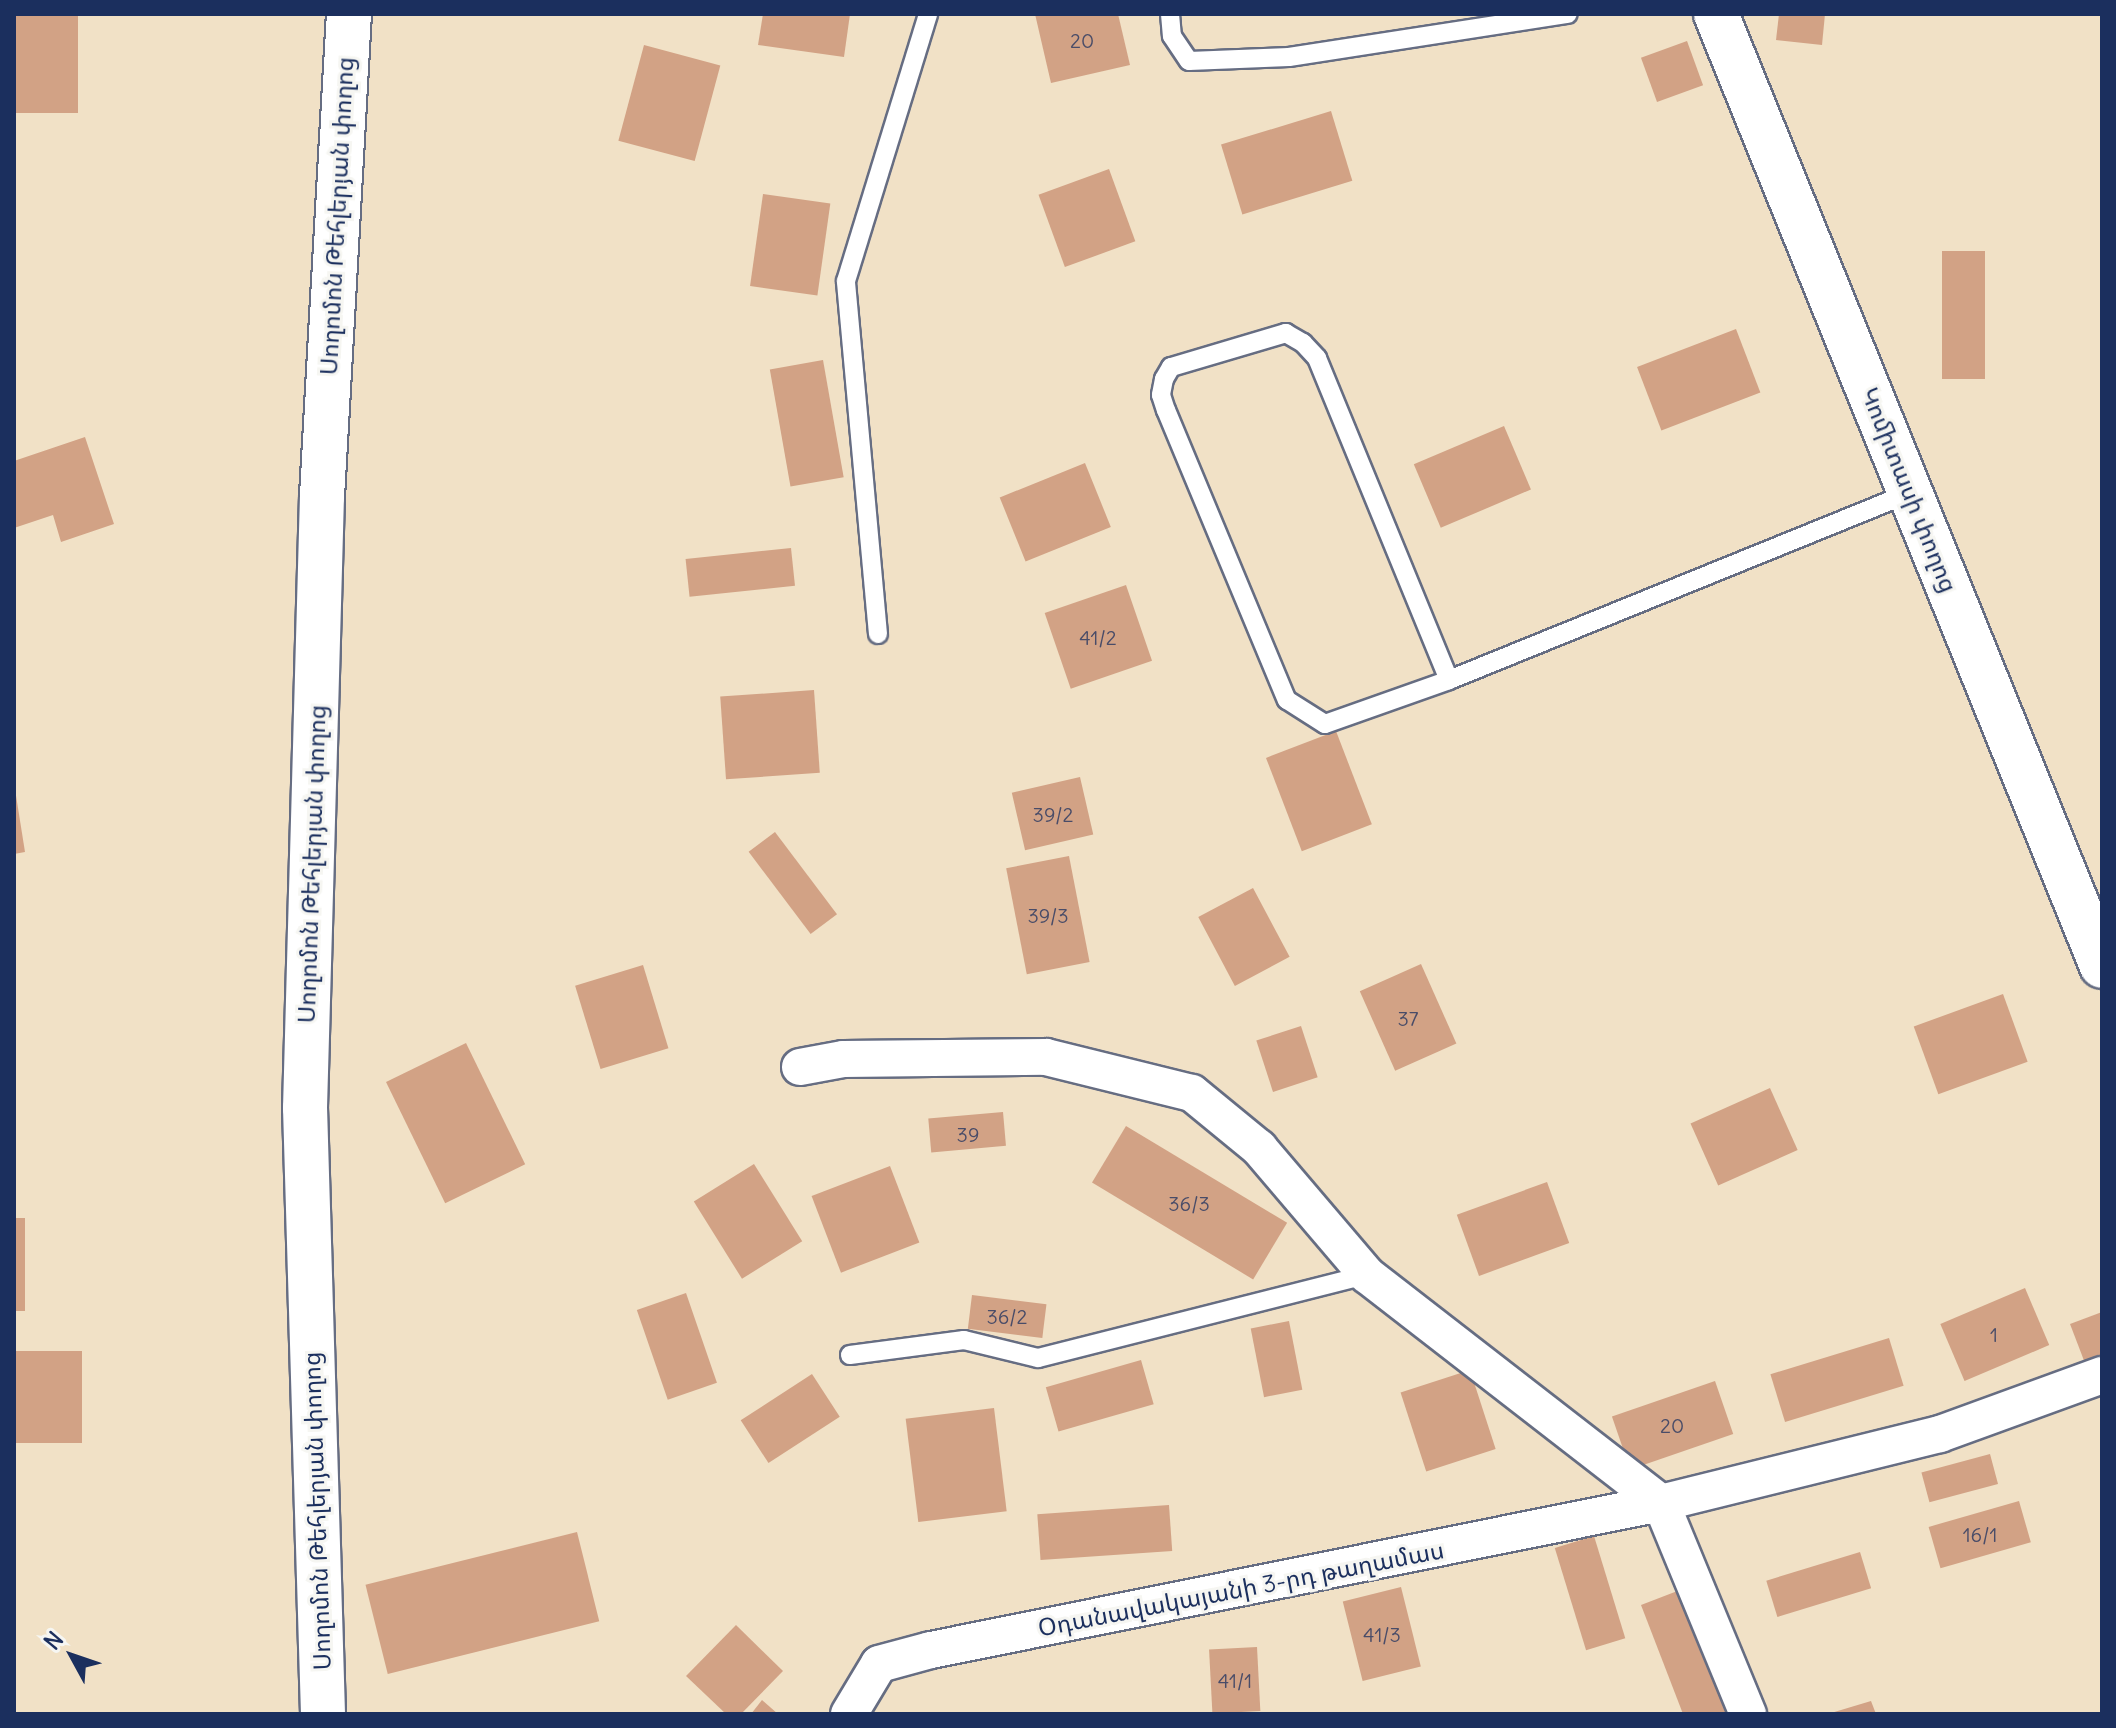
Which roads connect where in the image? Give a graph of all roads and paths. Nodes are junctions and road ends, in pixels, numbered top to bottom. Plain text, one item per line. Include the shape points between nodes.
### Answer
1 (349, 14) edge
2 (928, 14) edge
3 (1170, 14) edge
4 (1568, 14) edge
5 (1716, 14) edge
6 (1910, 493) junction
7 (878, 634) dead end
8 (1449, 680) junction
9 (2102, 966) edge
10 (800, 1067) dead end
11 (1367, 1275) junction
12 (850, 1355) dead end
13 (2102, 1375) edge
14 (1661, 1503) junction
15 (323, 1714) edge
16 (849, 1714) edge
17 (1748, 1714) edge

1 - 15 street, Սողոմոն Թեհլերյան փողոց via 322,496 305,1108
2 - 7 lane via 846,281
3 - 4 lane via 1172,36 1189,61 1289,57
5 - 6 street, Կոմիտասի փողոց
6 - 8 lane
6 - 9 street, Կոմիտասի փողոց
8 - 8 lane via 1325,724 1287,700 1166,410 1161,395 1171,367 1286,333 1317,358
10 - 11 street via 843,1059 1046,1057 1192,1093 1259,1148
11 - 12 lane via 1038,1358 964,1340
11 - 14 street
13 - 14 street, Օդանավակայանի 3-րդ թաղամաս via 1940,1434
14 - 16 street, Օդանավակայանի 3-րդ թաղամաս via 931,1650 879,1664
14 - 17 street

